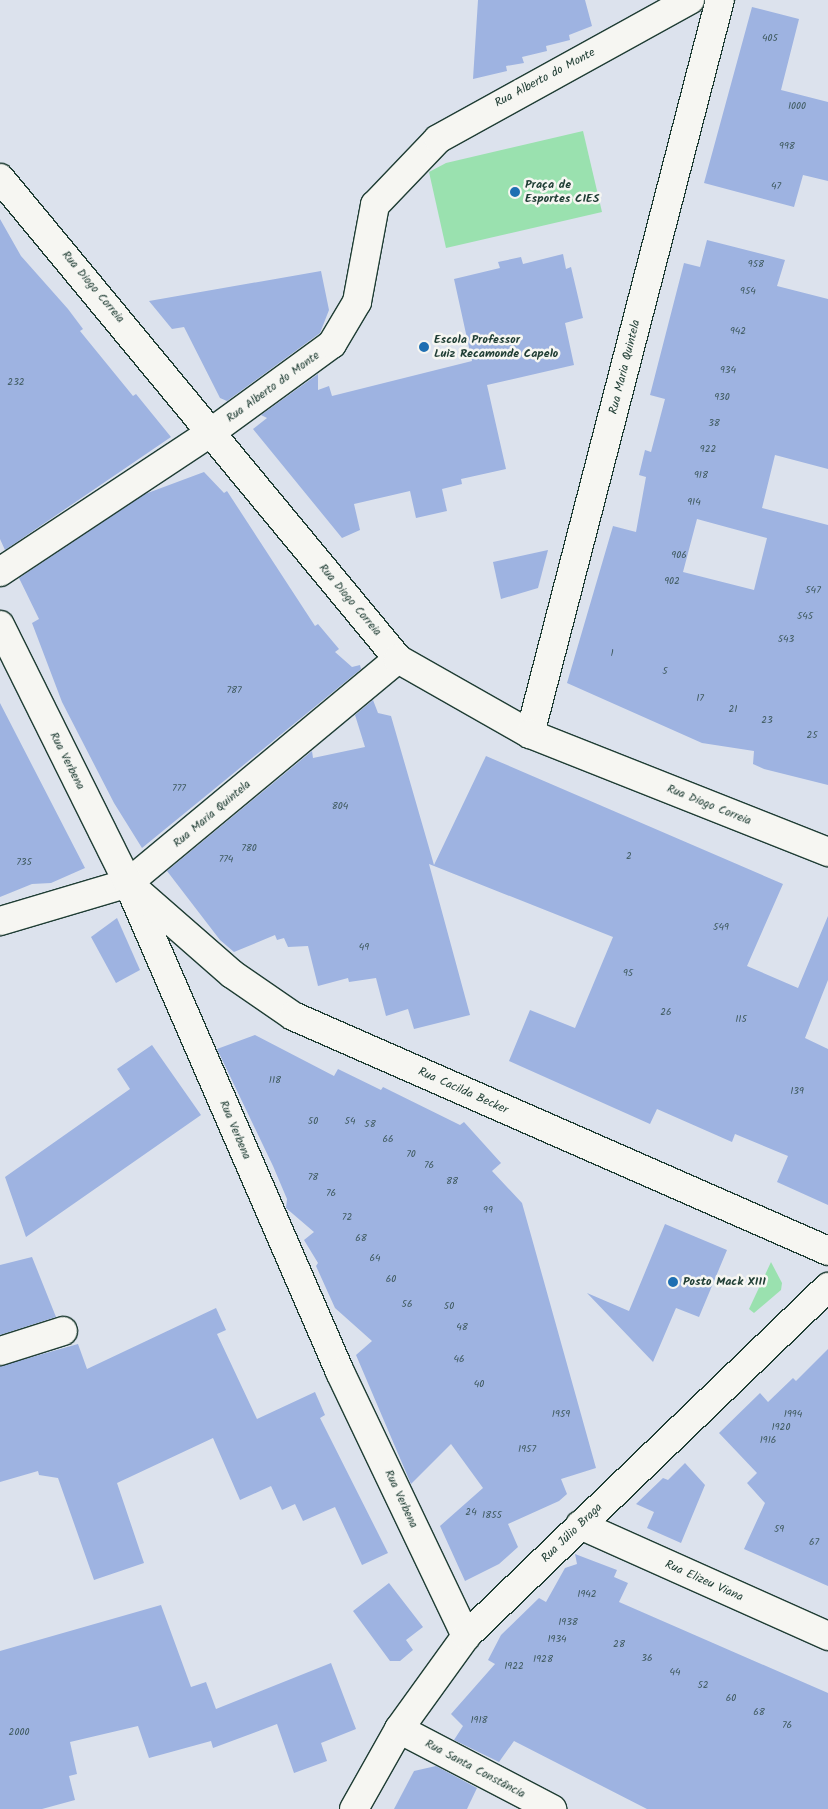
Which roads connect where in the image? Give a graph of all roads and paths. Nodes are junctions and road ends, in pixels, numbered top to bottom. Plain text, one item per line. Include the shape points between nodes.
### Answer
1 (690, 0) edge
2 (720, 0) edge
3 (0, 178) edge
4 (210, 433) junction
5 (0, 572) edge
6 (0, 625) edge
7 (398, 659) junction
8 (530, 734) junction
9 (828, 852) edge
10 (128, 883) junction
11 (0, 921) edge
12 (828, 1251) edge
13 (828, 1287) edge
14 (63, 1332) dead end
15 (0, 1351) edge
16 (580, 1525) junction
17 (466, 1636) junction
18 (828, 1636) edge
19 (399, 1729) junction
20 (354, 1809) edge
21 (552, 1809) edge

1 - 4 street, Rua Alberto do Monte via 438,139 375,205 357,302 332,344
2 - 8 street, Rua Maria Quintela
3 - 4 street, Rua Diogo Correia
4 - 5 street, Rua Alberto do Monte
4 - 7 street, Rua Diogo Correia
6 - 10 street, Rua Verbena
7 - 8 street, Rua Diogo Correia via 457,696
7 - 10 street, Rua Maria Quintela
8 - 9 street, Rua Diogo Correia
10 - 11 street, Rua Maria Quintela
10 - 12 street, Rua Cacilda Becker via 232,974 293,1016
10 - 17 street, Rua Verbena via 340,1372
13 - 16 street, Rua Júlio Braga
14 - 15 street
16 - 17 street, Rua Júlio Braga
16 - 18 street, Rua Elizeu Viana
17 - 19 street, Rua Júlio Braga
19 - 20 street, Rua Júlio Braga
19 - 21 street, Rua Santa Constância

